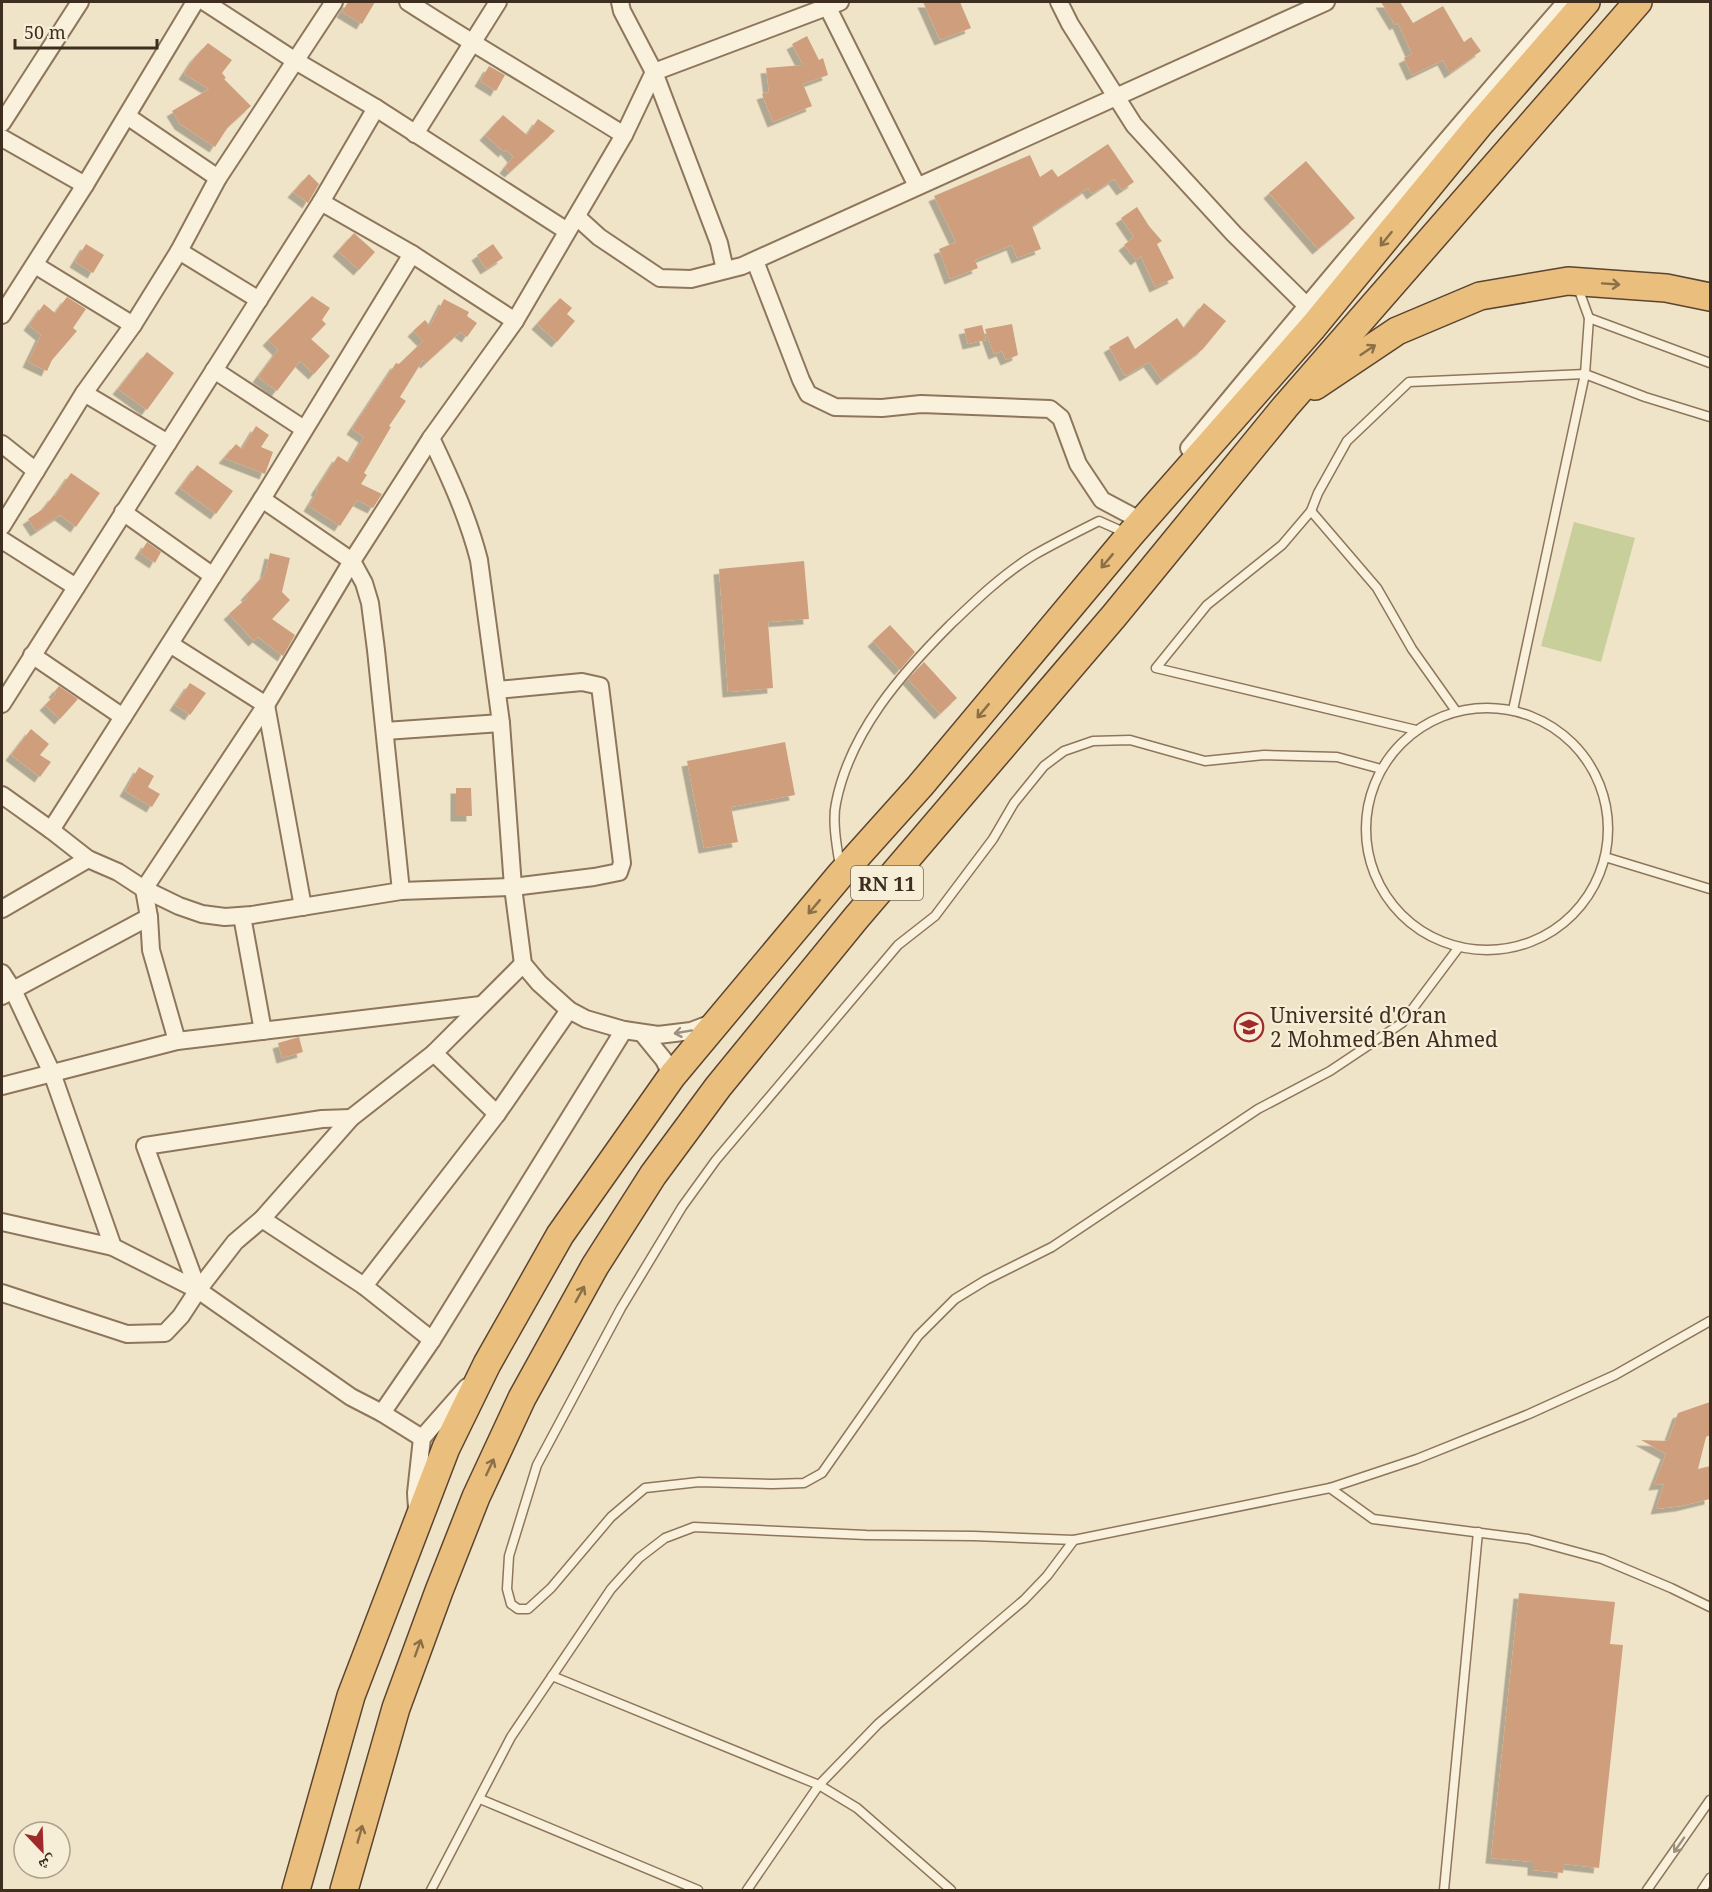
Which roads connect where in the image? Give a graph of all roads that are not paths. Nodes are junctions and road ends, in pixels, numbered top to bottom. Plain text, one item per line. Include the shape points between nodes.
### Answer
1 (80, 2) edge
2 (195, 2) edge
3 (205, 2) edge
4 (334, 2) edge
5 (408, 2) edge
6 (498, 2) edge
7 (605, 2) edge
8 (1059, 2) edge
9 (1326, 2) edge
10 (1566, 2) edge
11 (1586, 2) edge
12 (1638, 2) edge
13 (831, 3) edge
14 (621, 6) edge
15 (471, 43) junction
16 (294, 60) junction
17 (654, 72) junction
18 (1116, 98) junction
19 (376, 108) junction
20 (127, 116) junction
21 (2, 123) edge
22 (415, 134) junction
23 (624, 135) junction
24 (2, 138) edge
25 (218, 178) junction
26 (85, 185) junction
27 (918, 186) junction
28 (321, 202) junction
29 (577, 217) junction
30 (567, 231) junction
31 (179, 251) junction
32 (412, 254) junction
33 (754, 261) junction
34 (35, 266) junction
35 (725, 270) junction
36 (1576, 281) junction
37 (1710, 297) edge
38 (259, 300) junction
39 (1306, 305) junction
40 (2, 315) edge
41 (1588, 318) junction
42 (515, 321) junction
43 (133, 325) junction
44 (1710, 363) edge
45 (214, 370) junction
46 (1585, 374) junction
47 (84, 393) junction
48 (1285, 407) junction
49 (1710, 417) edge
50 (304, 429) junction
51 (431, 438) junction
52 (168, 443) junction
53 (2, 444) edge
54 (36, 471) junction
55 (262, 499) junction
56 (1311, 511) junction
57 (123, 512) junction
58 (2, 526) edge
59 (1132, 526) junction
60 (2, 540) edge
61 (352, 561) junction
62 (213, 576) junction
63 (76, 587) junction
64 (170, 644) junction
65 (33, 655) junction
66 (497, 690) junction
67 (2, 704) edge
68 (266, 705) junction
69 (1513, 710) junction
70 (1456, 711) junction
71 (123, 717) junction
72 (501, 723) junction
73 (1416, 730) junction
74 (385, 731) junction
75 (1381, 768) junction
76 (2, 795) edge
77 (51, 830) junction
78 (1605, 857) junction
79 (88, 859) junction
80 (842, 874) junction
81 (513, 887) junction
82 (144, 889) junction
83 (1710, 889) edge
84 (401, 891) junction
85 (303, 907) junction
86 (2, 909) edge
87 (242, 916) junction
88 (149, 917) junction
89 (1459, 947) junction
90 (523, 964) junction
91 (2, 973) edge
92 (7, 993) edge
93 (481, 1005) junction
94 (569, 1010) junction
95 (722, 1019) junction
96 (624, 1030) junction
97 (263, 1031) junction
98 (642, 1033) junction
99 (177, 1041) junction
100 (434, 1053) junction
101 (52, 1073) junction
102 (672, 1076) junction
103 (2, 1086) edge
104 (497, 1114) junction
105 (351, 1118) junction
106 (262, 1219) junction
107 (2, 1222) edge
108 (113, 1247) junction
109 (364, 1286) junction
110 (198, 1290) junction
111 (2, 1293) edge
112 (1710, 1322) edge
113 (432, 1340) junction
114 (487, 1364) junction
115 (382, 1413) junction
116 (422, 1438) junction
117 (1330, 1488) junction
118 (418, 1523) junction
119 (1478, 1532) junction
120 (1074, 1540) junction
121 (1710, 1607) edge
122 (552, 1676) junction
123 (819, 1785) junction
124 (480, 1799) junction
125 (1710, 1800) edge
126 (1710, 1878) edge
127 (346, 1888) edge
128 (296, 1890) edge
129 (431, 1890) edge
130 (698, 1890) edge
131 (747, 1890) edge
132 (951, 1890) edge
133 (1444, 1890) edge
134 (1647, 1890) edge
135 (1702, 1890) edge

1 - 21 street
2 - 20 street
3 - 16 street
4 - 16 street
5 - 15 street
6 - 15 street
7 - 14 street
8 - 18 street
9 - 18 street
10 - 39 street
11 -> 59 highway, RN 11 via 1313,327
12 - 48 highway, RN 11
13 - 17 street
13 - 27 street
14 - 17 street
15 - 22 street
15 - 23 street
16 - 19 street
16 - 25 street
17 - 23 street
17 - 35 street via 719,243
18 - 27 street
18 - 39 street via 1156,150
19 - 22 street
19 - 28 street
20 - 25 street
20 - 26 street
22 - 30 street
23 - 29 street
24 - 26 street
25 - 31 street
26 - 34 street
27 - 33 street
28 - 32 street
28 - 38 street
29 - 30 street
29 - 35 street via 599,237 660,278 691,279
30 - 42 street
31 - 38 street
31 - 43 street
32 - 42 street
32 - 50 street
33 - 35 street
33 - 59 street via 808,394 835,407 921,404 1050,409 1061,418 1078,464 1102,500
34 - 40 street
34 - 43 street
36 -> 37 highway via 1666,288
36 - 41 lane
48 -> 36 highway via 1397,331 1480,296
38 - 45 street
39 - 59 street
41 - 44 lane
41 - 46 lane
42 - 51 street
43 - 47 street
45 - 50 street
45 - 52 street
46 - 49 lane
46 - 56 lane via 1409,382 1347,441
46 - 69 lane
47 - 52 street
47 - 54 street
127 -> 48 highway, RN 11 via 396,1708 476,1497 528,1388 595,1266 647,1184 718,1087
50 - 55 street
51 - 61 street
51 - 66 street via 476,549
52 - 57 street
53 - 54 street
54 - 58 street
55 - 61 street
55 - 62 street
56 - 70 lane via 1377,588 1412,649
56 - 73 lane via 1282,544 1207,605 1156,668
57 - 62 street
57 - 63 street
59 -> 80 highway, RN 11 via 920,786
59 - 80 lane via 1099,521 1034,555 977,598 896,682 847,764 835,804
60 - 63 street
61 - 68 street
61 - 74 street via 370,603
62 - 64 street
63 - 65 street
64 - 68 street
64 - 71 street
65 - 67 street
65 - 71 street
66 - 72 street
66 - 81 street via 582,682 600,686 622,863 619,872
68 - 82 street
68 - 85 street
69 - 70 lane via 1485,707
69 - 78 lane via 1549,724 1579,749 1599,782 1608,819
70 - 73 lane
71 - 77 street
72 - 74 street
72 - 81 street
73 - 75 lane
74 - 84 street
75 - 89 lane via 1366,822 1365,841 1375,878 1402,915 1424,933
75 - 89 lane via 1337,757 1264,755 1205,761 1130,740 1093,741 1064,751 1044,766 935,916 898,945 716,1160 682,1207 621,1308 537,1465 509,1556 507,1589 511,1604 528,1609 551,1588 611,1517 645,1488 699,1482 804,1483 822,1473 918,1336 955,1299 1052,1246 1258,1109 1330,1071 1402,1023
76 - 77 street
77 - 79 street
78 - 83 lane
78 - 89 lane via 1590,892 1566,921 1534,941 1497,950
79 - 82 street
79 - 86 street
80 -> 95 highway, RN 11
81 - 84 street
81 - 90 street
82 - 87 street via 202,914
82 - 88 street
84 - 85 street
85 - 87 street
87 - 97 street
88 - 92 street
88 - 99 street via 151,950
90 - 93 street
90 - 94 street
91 - 92 street
92 - 101 street
93 - 97 street
93 - 100 street
94 - 96 street
94 - 104 street
95 -> 98 street via 683,1033
95 - 102 highway, RN 11
96 - 98 street
96 - 113 street
97 - 99 street
98 - 102 street
99 - 101 street
100 - 104 street
100 - 105 street
101 - 103 street
101 - 108 street
102 - 114 highway, RN 11 via 560,1235
104 - 109 street
105 - 106 street
105 - 110 street via 145,1146
106 - 109 street
106 - 110 street via 235,1242
107 - 108 street
108 - 110 street
109 - 113 street
110 - 111 street via 165,1333 134,1335
110 - 115 street via 351,1397
112 - 117 lane via 1615,1375 1529,1414 1417,1459
113 - 115 street
114 - 116 street
114 - 118 highway, RN 11 via 446,1448
115 - 116 street
116 - 118 street via 416,1493
117 - 119 lane via 1373,1519
117 - 120 lane
118 - 128 highway, RN 11 via 351,1696
119 - 121 lane via 1528,1539 1602,1559
119 - 133 lane
120 - 122 lane via 694,1527 665,1538 639,1558 611,1589
120 - 123 lane via 1023,1600 878,1724
122 - 123 lane
122 - 124 lane via 511,1737
123 - 131 lane
123 - 132 lane via 857,1808
124 - 129 lane
124 - 130 lane
125 -> 134 lane
126 - 135 lane

